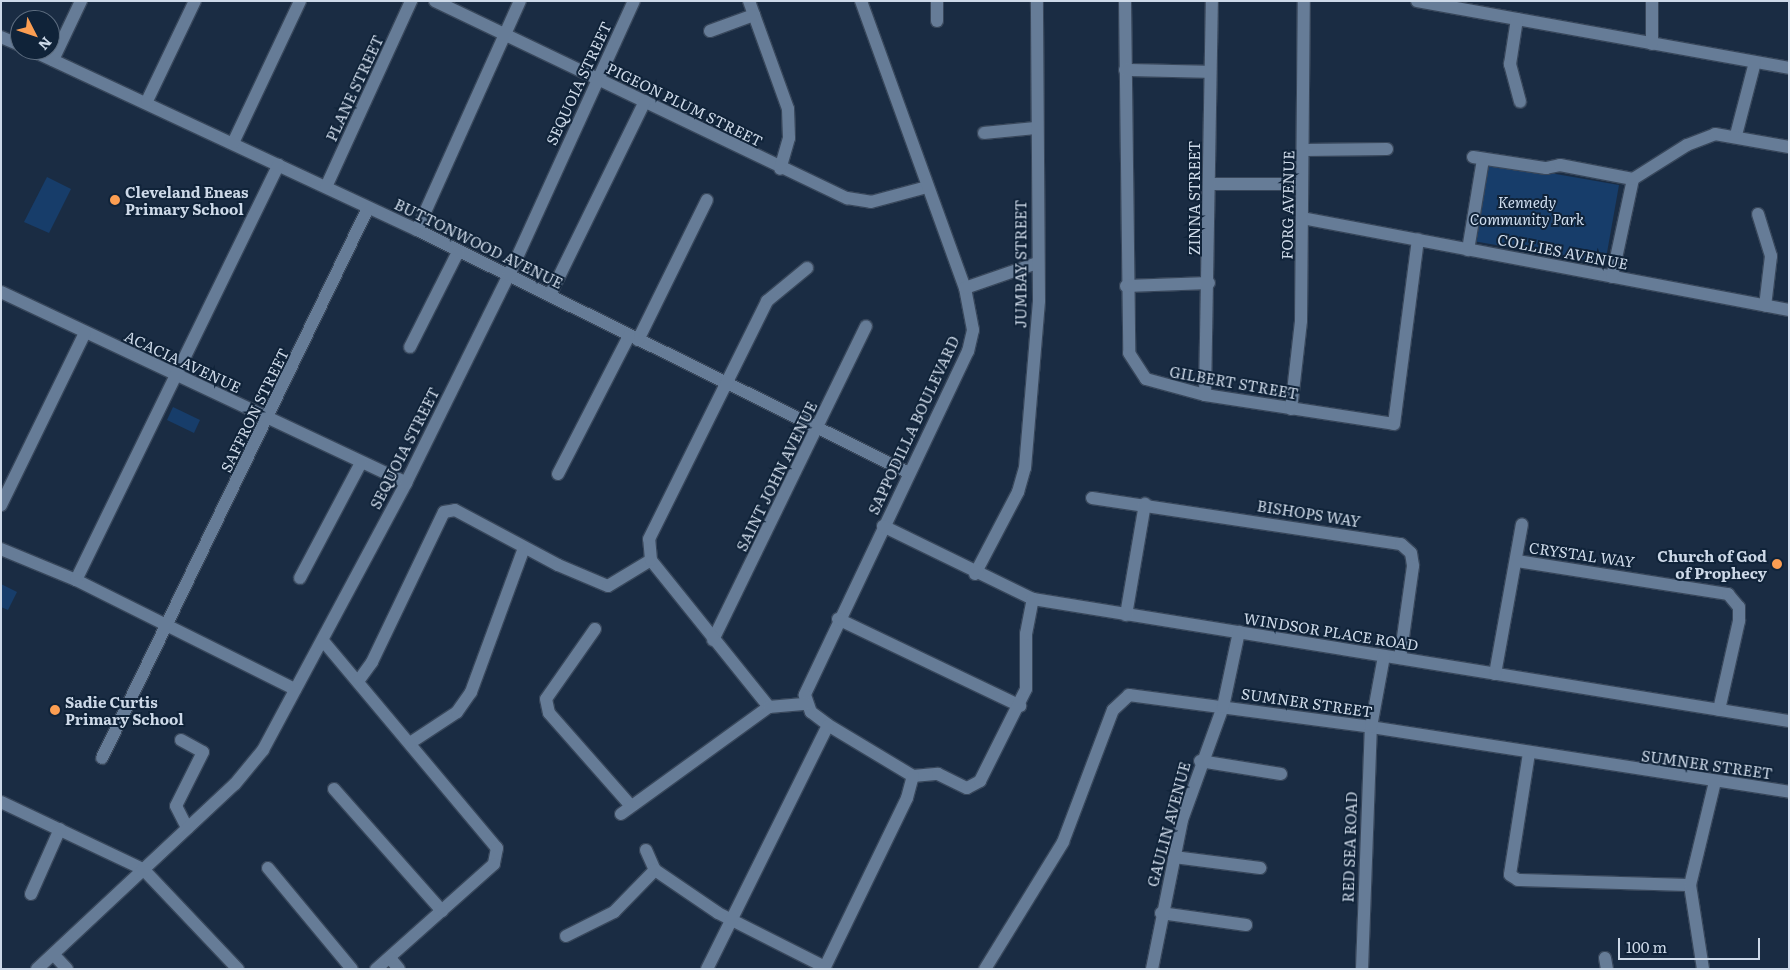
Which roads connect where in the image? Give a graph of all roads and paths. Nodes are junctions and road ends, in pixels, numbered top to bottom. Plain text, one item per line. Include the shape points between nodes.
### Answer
1 (81, 1) edge
2 (195, 1) edge
3 (300, 1) edge
4 (411, 1) edge
5 (435, 1) edge
6 (520, 1) edge
7 (634, 1) edge
8 (749, 1) edge
9 (861, 1) edge
10 (937, 1) edge
11 (1037, 1) edge
12 (1125, 1) edge
13 (1212, 1) edge
14 (1304, 1) edge
15 (1417, 1) edge
16 (1652, 1) edge
17 (754, 15) junction
18 (1517, 19) junction
19 (937, 21) dead end
20 (710, 31) dead end
21 (504, 34) junction
22 (1652, 44) junction
23 (60, 45) edge
24 (53, 60) edge
25 (1755, 62) junction
26 (1789, 68) edge
27 (1125, 70) junction
28 (1210, 72) junction
29 (596, 79) junction
30 (146, 101) junction
31 (645, 101) junction
32 (1520, 102) dead end
33 (1035, 128) junction
34 (984, 133) dead end
35 (1736, 135) junction
36 (233, 143) junction
37 (1789, 147) edge
38 (1387, 149) dead end
39 (1304, 150) junction
40 (278, 165) junction
41 (780, 169) junction
42 (1633, 179) junction
43 (1212, 184) junction
44 (1302, 184) junction
45 (326, 188) junction
46 (927, 188) junction
47 (707, 200) dead end
48 (368, 208) junction
49 (1758, 214) dead end
50 (1302, 218) junction
51 (417, 230) junction
52 (1418, 240) junction
53 (1468, 250) junction
54 (458, 252) junction
55 (1037, 263) junction
56 (807, 268) dead end
57 (509, 275) junction
58 (1612, 277) junction
59 (1209, 283) junction
60 (1126, 286) junction
61 (965, 288) junction
62 (2, 293) edge
63 (550, 295) junction
64 (1765, 306) junction
65 (1789, 310) edge
66 (866, 326) dead end
67 (85, 332) junction
68 (634, 338) junction
69 (410, 347) dead end
70 (175, 375) junction
71 (727, 382) junction
72 (1205, 396) junction
73 (1292, 410) junction
74 (268, 420) junction
75 (817, 429) junction
76 (361, 463) junction
77 (909, 473) junction
78 (558, 474) dead end
79 (406, 483) junction
80 (1092, 498) dead end
81 (1145, 504) junction
82 (1, 505) edge
83 (1522, 524) dead end
84 (883, 526) junction
85 (524, 548) junction
86 (1, 549) edge
87 (651, 560) junction
88 (1517, 561) junction
89 (975, 574) junction
90 (300, 578) dead end
91 (76, 580) junction
92 (1033, 599) junction
93 (1126, 614) junction
94 (838, 619) junction
95 (167, 625) junction
96 (595, 629) dead end
97 (1238, 632) junction
98 (713, 640) junction
99 (324, 642) junction
100 (1384, 656) junction
101 (1400, 658) junction
102 (1496, 674) junction
103 (359, 680) junction
104 (295, 689) junction
105 (806, 704) junction
106 (1020, 706) junction
107 (1223, 706) junction
108 (769, 707) junction
109 (1719, 710) junction
110 (1789, 721) edge
111 (828, 725) junction
112 (1371, 727) junction
113 (181, 740) dead end
114 (410, 743) junction
115 (1529, 753) junction
116 (102, 758) dead end
117 (1200, 760) junction
118 (1281, 774) dead end
119 (913, 776) junction
120 (1715, 782) junction
121 (334, 789) dead end
122 (1789, 792) edge
123 (1, 802) edge
124 (187, 828) junction
125 (60, 829) junction
126 (646, 850) dead end
127 (1174, 857) junction
128 (268, 868) dead end
129 (1260, 868) dead end
130 (143, 869) junction
131 (655, 870) junction
132 (1690, 884) junction
133 (31, 894) dead end
134 (442, 911) junction
135 (1162, 913) junction
136 (730, 920) junction
137 (1246, 925) dead end
138 (566, 936) dead end
139 (54, 956) junction
140 (390, 958) junction
141 (825, 968) edge
142 (37, 969) edge
143 (67, 969) edge
144 (238, 969) edge
145 (352, 969) edge
146 (376, 969) edge
147 (399, 969) edge
148 (707, 969) edge
149 (985, 969) edge
150 (1152, 969) edge
151 (1362, 969) edge
152 (1703, 969) edge

1 - 23 street
2 - 30 street
3 - 36 street
4 - 45 street, PLANE STREET
5 - 21 street, PIGEON PLUM STREET
6 - 21 street
7 - 29 street, SEQUOIA STREET
8 - 17 street
9 - 46 street, SAPPODILLA BOULEVARD
10 - 19 street
11 - 33 street, JUMBAY STREET
12 - 27 street, GILBERT STREET
13 - 28 street, ZINNA STREET
14 - 39 street, FORG AVENUE
15 - 18 street
16 - 22 street
17 - 20 street
17 - 41 street via 788,109 788,138
18 - 22 street
18 - 32 street via 1510,64
21 - 29 street, PIGEON PLUM STREET
21 - 51 street
22 - 25 street
24 - 30 street, BUTTONWOOD AVENUE
25 - 26 street
25 - 35 street
27 - 28 street
27 - 60 street, GILBERT STREET
28 - 43 street, ZINNA STREET
29 - 31 street, PIGEON PLUM STREET
29 - 57 street, SEQUOIA STREET
30 - 36 street, BUTTONWOOD AVENUE
31 - 41 street, PIGEON PLUM STREET
31 - 63 street
33 - 34 street
33 - 55 street, JUMBAY STREET
35 - 37 street
35 - 42 street via 1715,134 1697,140
36 - 40 street, BUTTONWOOD AVENUE
38 - 39 street
39 - 44 street, FORG AVENUE
40 - 45 street, BUTTONWOOD AVENUE
40 - 70 street
41 - 46 street, PIGEON PLUM STREET via 859,202
42 - 53 street via 1560,165 1546,168 1478,158
42 - 58 street
43 - 44 street
43 - 59 street, ZINNA STREET
44 - 50 street, FORG AVENUE
45 - 48 street, BUTTONWOOD AVENUE
46 - 61 street, SAPPODILLA BOULEVARD
47 - 68 street
48 - 51 street, BUTTONWOOD AVENUE
48 - 74 street, SAFFRON STREET
49 - 64 street via 1771,256
50 - 52 street, COLLIES AVENUE
50 - 73 street, FORG AVENUE via 1301,321
51 - 54 street, BUTTONWOOD AVENUE
52 - 53 street, COLLIES AVENUE
52 - 73 street, GILBERT STREET via 1394,424
53 - 58 street, COLLIES AVENUE
54 - 57 street, BUTTONWOOD AVENUE
54 - 69 street
55 - 61 street
55 - 89 street, JUMBAY STREET via 1040,301 1023,481
56 - 71 street via 767,301
57 - 63 street, BUTTONWOOD AVENUE
57 - 79 street, SEQUOIA STREET
58 - 64 street, COLLIES AVENUE
59 - 60 street
59 - 72 street, ZINNA STREET
60 - 72 street, GILBERT STREET via 1132,364 1156,384
61 - 77 street, SAPPODILLA BOULEVARD via 973,330 968,351
62 - 67 street, ACACIA AVENUE
63 - 68 street, BUTTONWOOD AVENUE
64 - 65 street, COLLIES AVENUE
66 - 75 street, SAINT JOHN AVENUE
67 - 70 street, ACACIA AVENUE
67 - 82 street
68 - 71 street, BUTTONWOOD AVENUE
68 - 78 street
70 - 74 street, ACACIA AVENUE
70 - 91 street
71 - 75 street, BUTTONWOOD AVENUE
71 - 87 street via 650,539
72 - 73 street, GILBERT STREET
74 - 76 street, ACACIA AVENUE
74 - 95 street, SAFFRON STREET
75 - 77 street, BUTTONWOOD AVENUE
75 - 98 street, SAINT JOHN AVENUE
76 - 79 street, ACACIA AVENUE
76 - 90 street
77 - 84 street, SAPPODILLA BOULEVARD
79 - 99 street, SEQUOIA STREET
80 - 81 street, BISHOPS WAY
81 - 93 street
81 - 101 street, BISHOPS WAY via 1401,544 1411,553 1413,566
83 - 88 street
84 - 89 street, WINDSOR PLACE ROAD
84 - 94 street, SAPPODILLA BOULEVARD
85 - 87 street via 608,586
85 - 103 street via 455,510 444,512 372,662
85 - 114 street via 471,692 457,712
86 - 91 street
87 - 98 street
88 - 102 street
88 - 109 street, CRYSTAL WAY via 1728,594 1739,607 1738,621
89 - 92 street, WINDSOR PLACE ROAD
91 - 95 street
92 - 93 street, WINDSOR PLACE ROAD
92 - 106 street via 1026,634 1026,689
93 - 97 street, WINDSOR PLACE ROAD
94 - 105 street, SAPPODILLA BOULEVARD via 806,686
94 - 106 street
95 - 104 street
95 - 116 street, SAFFRON STREET
96 - 108 street via 546,699 549,713 625,810
97 - 100 street, WINDSOR PLACE ROAD
97 - 107 street, GAULIN AVENUE
98 - 108 street
99 - 103 street
99 - 104 street, SEQUOIA STREET
100 - 101 street, WINDSOR PLACE ROAD
100 - 112 street, RED SEA ROAD
101 - 102 street, WINDSOR PLACE ROAD
102 - 109 street, WINDSOR PLACE ROAD
103 - 114 street
104 - 124 street, SEQUOIA STREET via 263,750 235,784
105 - 108 street
105 - 111 street
106 - 119 street via 975,786 938,774
107 - 112 street, SUMNER STREET
107 - 117 street, GAULIN AVENUE
107 - 149 street, SUMNER STREET via 1136,694 1117,703 1064,842
109 - 110 street, WINDSOR PLACE ROAD
111 - 119 street via 906,767
111 - 136 street
112 - 115 street, SUMNER STREET
112 - 151 street, RED SEA ROAD
113 - 124 street via 203,752 176,806
114 - 134 street via 497,848 494,864
115 - 120 street, SUMNER STREET
115 - 132 street via 1510,875 1518,880
117 - 118 street
117 - 127 street, GAULIN AVENUE
119 - 141 street via 906,798
120 - 122 street, SUMNER STREET
120 - 132 street
121 - 134 street
123 - 125 street
124 - 130 street, SEQUOIA STREET
125 - 130 street
125 - 133 street
126 - 131 street
127 - 129 street
127 - 135 street, GAULIN AVENUE
128 - 145 street
130 - 139 street, SEQUOIA STREET
130 - 144 street
131 - 136 street
131 - 138 street via 610,916
132 - 152 street
134 - 140 street
135 - 137 street
135 - 150 street, GAULIN AVENUE
136 - 141 street
136 - 148 street
139 - 142 street, SEQUOIA STREET
139 - 143 street
140 - 146 street
140 - 147 street

